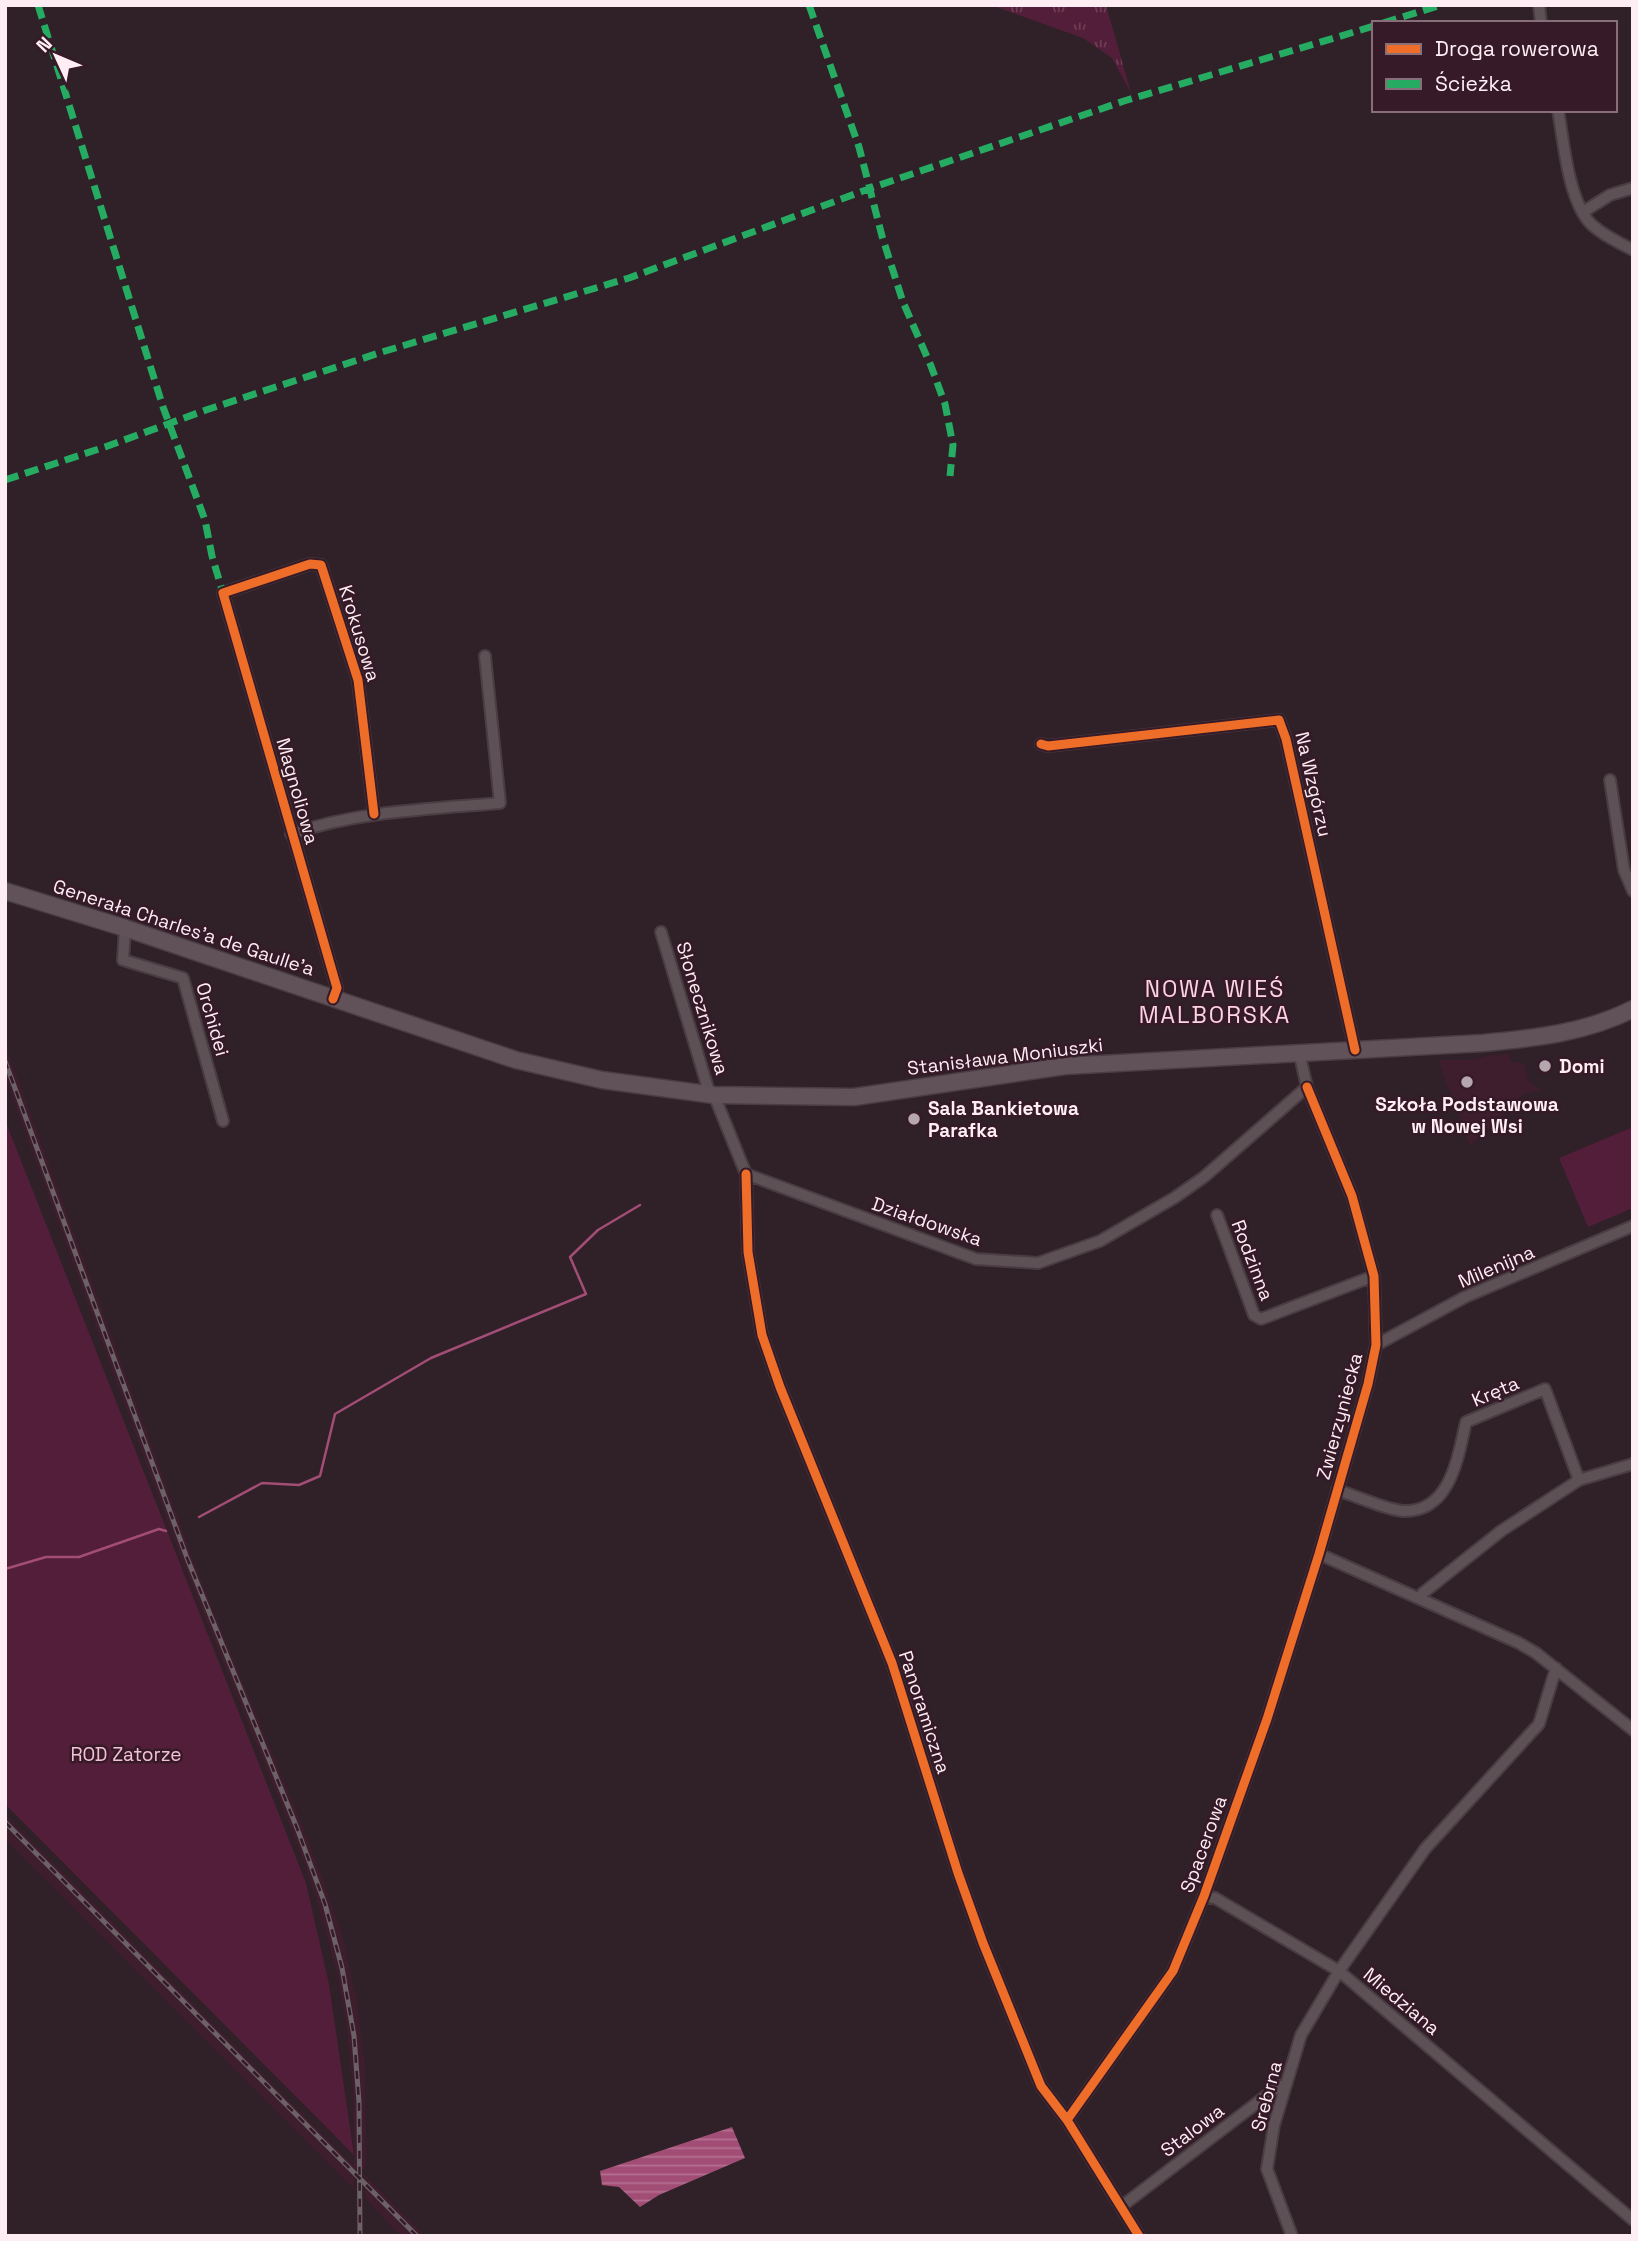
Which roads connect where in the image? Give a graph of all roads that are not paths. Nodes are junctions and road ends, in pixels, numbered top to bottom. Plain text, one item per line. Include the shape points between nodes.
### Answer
1 (1558, 112) edge
2 (1633, 188) edge
3 (1583, 212) junction
4 (1633, 250) edge
5 (223, 593) joint
6 (485, 656) dead end
7 (1041, 744) dead end
8 (1610, 780) dead end
9 (374, 814) junction
10 (292, 834) junction
11 (5, 891) edge
12 (1633, 891) edge
13 (125, 928) junction
14 (661, 932) dead end
15 (333, 999) junction
16 (1633, 1009) edge
17 (1355, 1050) junction
18 (1299, 1052) junction
19 (1307, 1087) junction
20 (712, 1095) junction
21 (223, 1121) dead end
22 (747, 1174) junction
23 (1217, 1215) dead end
24 (1633, 1226) edge
25 (1374, 1276) junction
26 (1376, 1345) junction
27 (1633, 1464) edge
28 (1579, 1480) junction
29 (1337, 1490) junction
30 (1319, 1555) junction
31 (1420, 1599) junction
32 (1556, 1668) junction
33 (1633, 1730) edge
34 (1204, 1896) junction
35 (1339, 1971) junction
36 (1286, 2087) junction
37 (1067, 2120) junction
38 (1122, 2206) junction
39 (1633, 2220) edge
40 (1139, 2236) edge
41 (1292, 2236) edge

1 - 3 street via 1574,193
2 - 3 street via 1610,195
3 - 4 street via 1591,224
5 - 9 street, Krokusowa via 321,565 358,680
5 - 10 street, Magnoliowa
6 - 9 street via 500,803
7 - 17 street, Na Wzgórzu via 1279,720
8 - 12 street via 1624,870
9 - 10 street
10 - 15 street, Magnoliowa via 337,988
11 - 13 main road, Generała Charles'a de Gaulle'a
13 - 15 main road, Generała Charles'a de Gaulle'a
13 - 21 street, Orchidei via 123,960 183,978
14 - 20 street, Słonecznikowa
15 - 20 main road, Generała Charles'a de Gaulle'a via 516,1060 602,1080
16 - 17 main road, Stanisława Moniuszki via 1582,1030 1543,1037
17 - 18 main road, Stanisława Moniuszki
18 - 19 street
18 - 20 main road, Stanisława Moniuszki via 1065,1066 854,1097
19 - 22 street, Działdowska via 1174,1198 1100,1241 1038,1263 976,1259
19 - 25 street, Zwierzyniecka via 1352,1196
20 - 22 street
22 - 37 street, Panoramiczna via 748,1252 766,1347 892,1662 983,1943 1041,2086
23 - 25 street, Rodzinna via 1254,1315 1261,1319
24 - 26 street, Milenijna via 1465,1297
25 - 26 street, Zwierzyniecka
26 - 29 street, Zwierzyniecka
27 - 28 street
28 - 29 street, Kręta via 1545,1389 1466,1422 1446,1489 1420,1509 1403,1511
28 - 31 street via 1501,1531
29 - 30 street, Zwierzyniecka
30 - 31 street
30 - 34 street, Spacerowa
31 - 32 street via 1519,1643
32 - 33 street
32 - 35 street, Miedziana via 1539,1724 1425,1849
34 - 35 street via 1215,1898
34 - 37 street, Spacerowa via 1173,1971
35 - 36 street, Srebrna via 1301,2035
35 - 39 street, Miedziana
36 - 38 street, Stalowa via 1279,2086
36 - 41 street, Srebrna via 1267,2169
37 - 38 street, Panoramiczna
38 - 40 street, Panoramiczna

